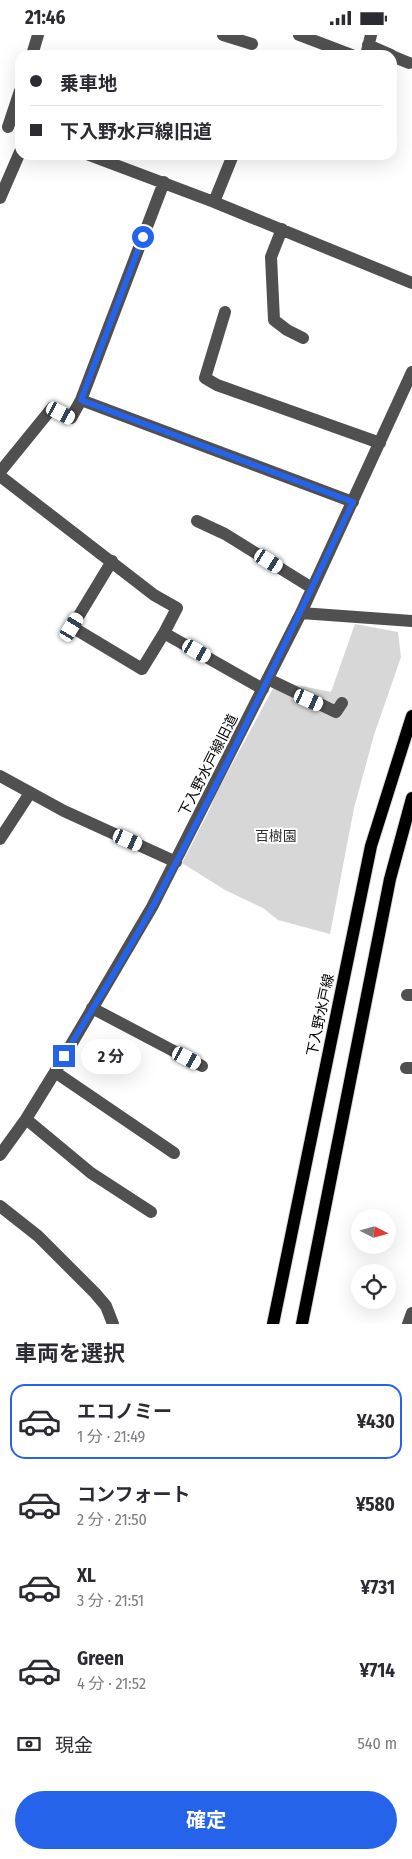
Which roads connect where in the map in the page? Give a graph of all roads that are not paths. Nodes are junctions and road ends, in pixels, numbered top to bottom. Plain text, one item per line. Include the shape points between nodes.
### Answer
1 (38, 35) edge
2 (223, 35) edge
3 (299, 35) edge
4 (252, 45) edge
5 (369, 45) edge
6 (34, 50) edge
7 (339, 50) edge
8 (380, 50) edge
9 (397, 57) edge
10 (409, 63) dead end
11 (15, 107) edge
12 (9, 127) edge
13 (17, 160) edge
14 (103, 160) edge
15 (232, 160) edge
16 (164, 182) junction
17 (0, 198) edge
18 (214, 202) junction
19 (282, 229) junction
20 (412, 283) edge
21 (225, 312) dead end
22 (303, 338) dead end
23 (412, 372) edge
24 (81, 400) junction
25 (380, 443) junction
26 (0, 472) edge
27 (0, 476) edge
28 (353, 502) junction
29 (197, 521) dead end
30 (112, 561) junction
31 (312, 588) junction
32 (301, 613) junction
33 (412, 621) edge
34 (164, 633) junction
35 (266, 684) junction
36 (342, 703) dead end
37 (412, 716) edge
38 (0, 776) edge
39 (30, 793) junction
40 (412, 798) edge
41 (0, 839) edge
42 (176, 862) junction
43 (92, 1008) junction
44 (202, 1066) dead end
45 (55, 1072) junction
46 (26, 1119) junction
47 (174, 1153) dead end
48 (0, 1155) edge
49 (0, 1206) edge
50 (151, 1212) dead end
51 (412, 1313) edge
52 (113, 1324) edge
53 (273, 1324) edge
54 (302, 1324) edge
55 (408, 1324) edge

1 - 6 street
2 - 4 street
3 - 7 street
5 - 8 street
9 - 10 street
11 - 12 street
13 - 17 street
14 - 16 street
15 - 18 street
16 - 18 street
16 - 24 street
18 - 19 street
19 - 20 street
19 - 22 street via 271,257 274,320
21 - 25 street via 204,377 217,385
23 - 25 street, 下入野水戸線旧道
24 - 26 street via 71,418 52,407
24 - 28 street
25 - 28 street, 下入野水戸線旧道
27 - 30 street
28 - 31 street, 下入野水戸線旧道
29 - 31 street via 225,533
30 - 34 street via 154,595 177,608
30 - 34 street via 72,627 142,669
31 - 32 street, 下入野水戸線旧道
32 - 33 street
32 - 35 street, 下入野水戸線旧道
34 - 35 street
35 - 36 street via 336,712
35 - 42 street, 下入野水戸線旧道
37 - 53 main road, 下入野水戸線 via 371,846
38 - 39 street
39 - 41 street
39 - 42 street
40 - 54 main road via 390,879
42 - 43 street, 下入野水戸線旧道
43 - 44 street
43 - 45 street, 下入野水戸線旧道
45 - 46 street, 下入野水戸線旧道
45 - 47 street
46 - 48 street, 下入野水戸線旧道
46 - 50 street via 91,1173
49 - 52 street via 38,1236 95,1293
51 - 55 street

